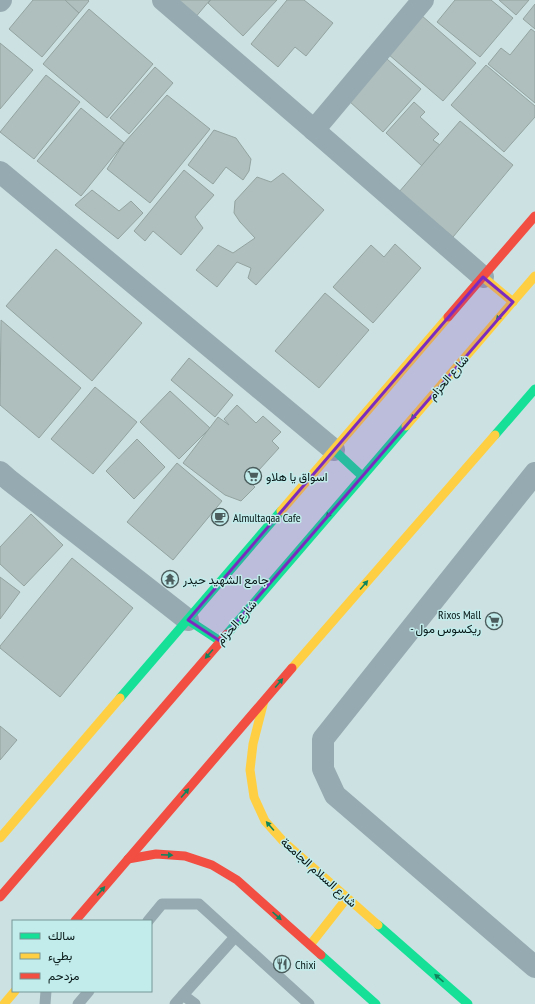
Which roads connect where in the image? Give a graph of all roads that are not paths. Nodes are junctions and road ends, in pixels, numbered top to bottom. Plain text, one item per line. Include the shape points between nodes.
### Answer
1 (164, 0) edge
2 (423, 0) edge
3 (314, 130) junction
4 (0, 172) edge
5 (535, 216) edge
6 (535, 276) edge
7 (483, 277) junction
8 (513, 302) junction
9 (535, 389) edge
10 (334, 450) junction
11 (535, 473) edge
12 (362, 476) junction
13 (3, 481) edge
14 (188, 620) junction
15 (220, 641) junction
16 (264, 701) junction
17 (0, 838) edge
18 (128, 859) junction
19 (0, 897) edge
20 (347, 898) junction
21 (76, 920) edge
22 (149, 920) edge
23 (235, 937) junction
24 (310, 945) junction
25 (535, 967) edge
26 (14, 992) edge
27 (46, 992) edge
28 (88, 992) edge
29 (183, 995) junction
30 (4, 1004) edge
31 (45, 1004) edge
32 (78, 1004) edge
33 (175, 1004) edge
34 (195, 1004) edge
35 (309, 1004) edge
36 (376, 1004) edge
37 (468, 1004) edge

1 - 3 street
2 - 3 street
3 - 7 street
4 - 10 street
5 - 7 main road
6 - 8 main road, شارع الحزام
7 - 8 main road
7 - 10 main road
8 -> 12 main road, شارع الحزام
16 -> 9 main road
10 - 12 main road
10 - 14 main road
11 - 25 street via 323,739 323,769 335,795
12 -> 15 main road, شارع الحزام
13 - 14 street
14 - 15 main road
14 - 17 main road
15 -> 19 main road, شارع الحزام
18 -> 16 main road
20 -> 16 main road, شارع السلام الجامعة via 283,841 265,821 254,797 250,770 253,744
21 -> 18 main road
18 -> 24 main road via 156,854 185,856 212,865 237,880
20 - 24 main road
37 -> 20 main road, شارع السلام الجامعة
22 - 23 lane via 162,904 199,904
23 - 29 lane
23 - 35 lane
24 - 36 main road
26 - 30 main road
27 - 31 lane
28 - 32 lane
29 - 33 lane
29 - 34 lane

